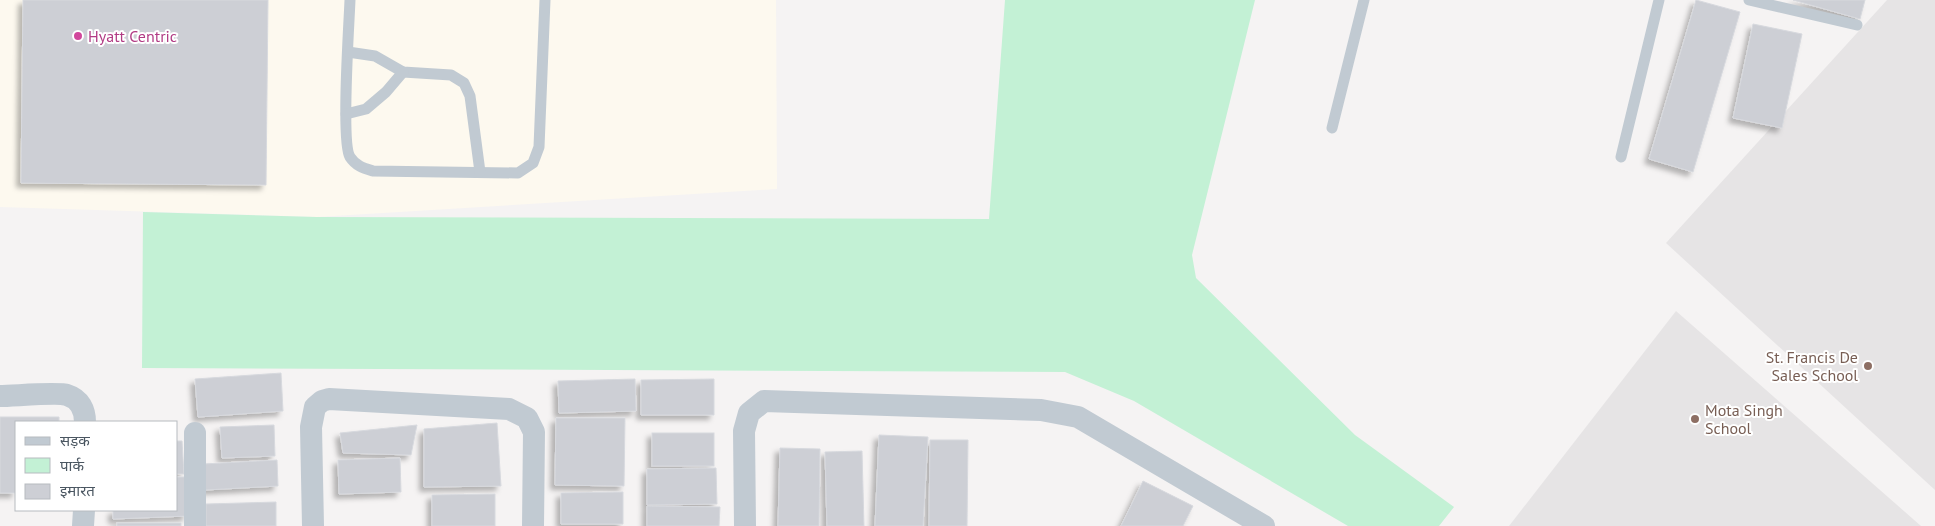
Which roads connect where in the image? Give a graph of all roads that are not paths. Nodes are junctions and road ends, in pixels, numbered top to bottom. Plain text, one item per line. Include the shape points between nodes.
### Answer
1 (350, 0) edge
2 (545, 0) edge
3 (1364, 0) edge
4 (1660, 0) edge
5 (1749, 0) edge
6 (1857, 25) dead end
7 (348, 52) junction
8 (403, 72) junction
9 (346, 114) junction
10 (1332, 128) dead end
11 (1621, 157) dead end
12 (480, 172) junction
13 (0, 396) edge
14 (84, 421) edge
15 (196, 433) dead end
16 (84, 511) edge
17 (1253, 523) edge
18 (84, 526) edge
19 (195, 526) edge
20 (313, 526) edge
21 (533, 526) edge
22 (745, 526) edge

1 - 7 lane
2 - 12 lane via 539,147 533,163 518,172
3 - 10 lane
4 - 11 lane
5 - 6 lane
7 - 8 lane via 375,56
7 - 9 lane
8 - 9 lane via 366,109
8 - 12 lane via 451,76 464,83 470,96
9 - 12 lane via 349,156 360,168 372,171
13 - 14 street via 66,394 78,402 85,413
15 - 19 street
16 - 18 street
17 - 22 street via 1078,417 1041,410 764,401 749,413 744,431
20 - 21 street via 311,427 315,408 329,399 508,409 527,418 534,432

